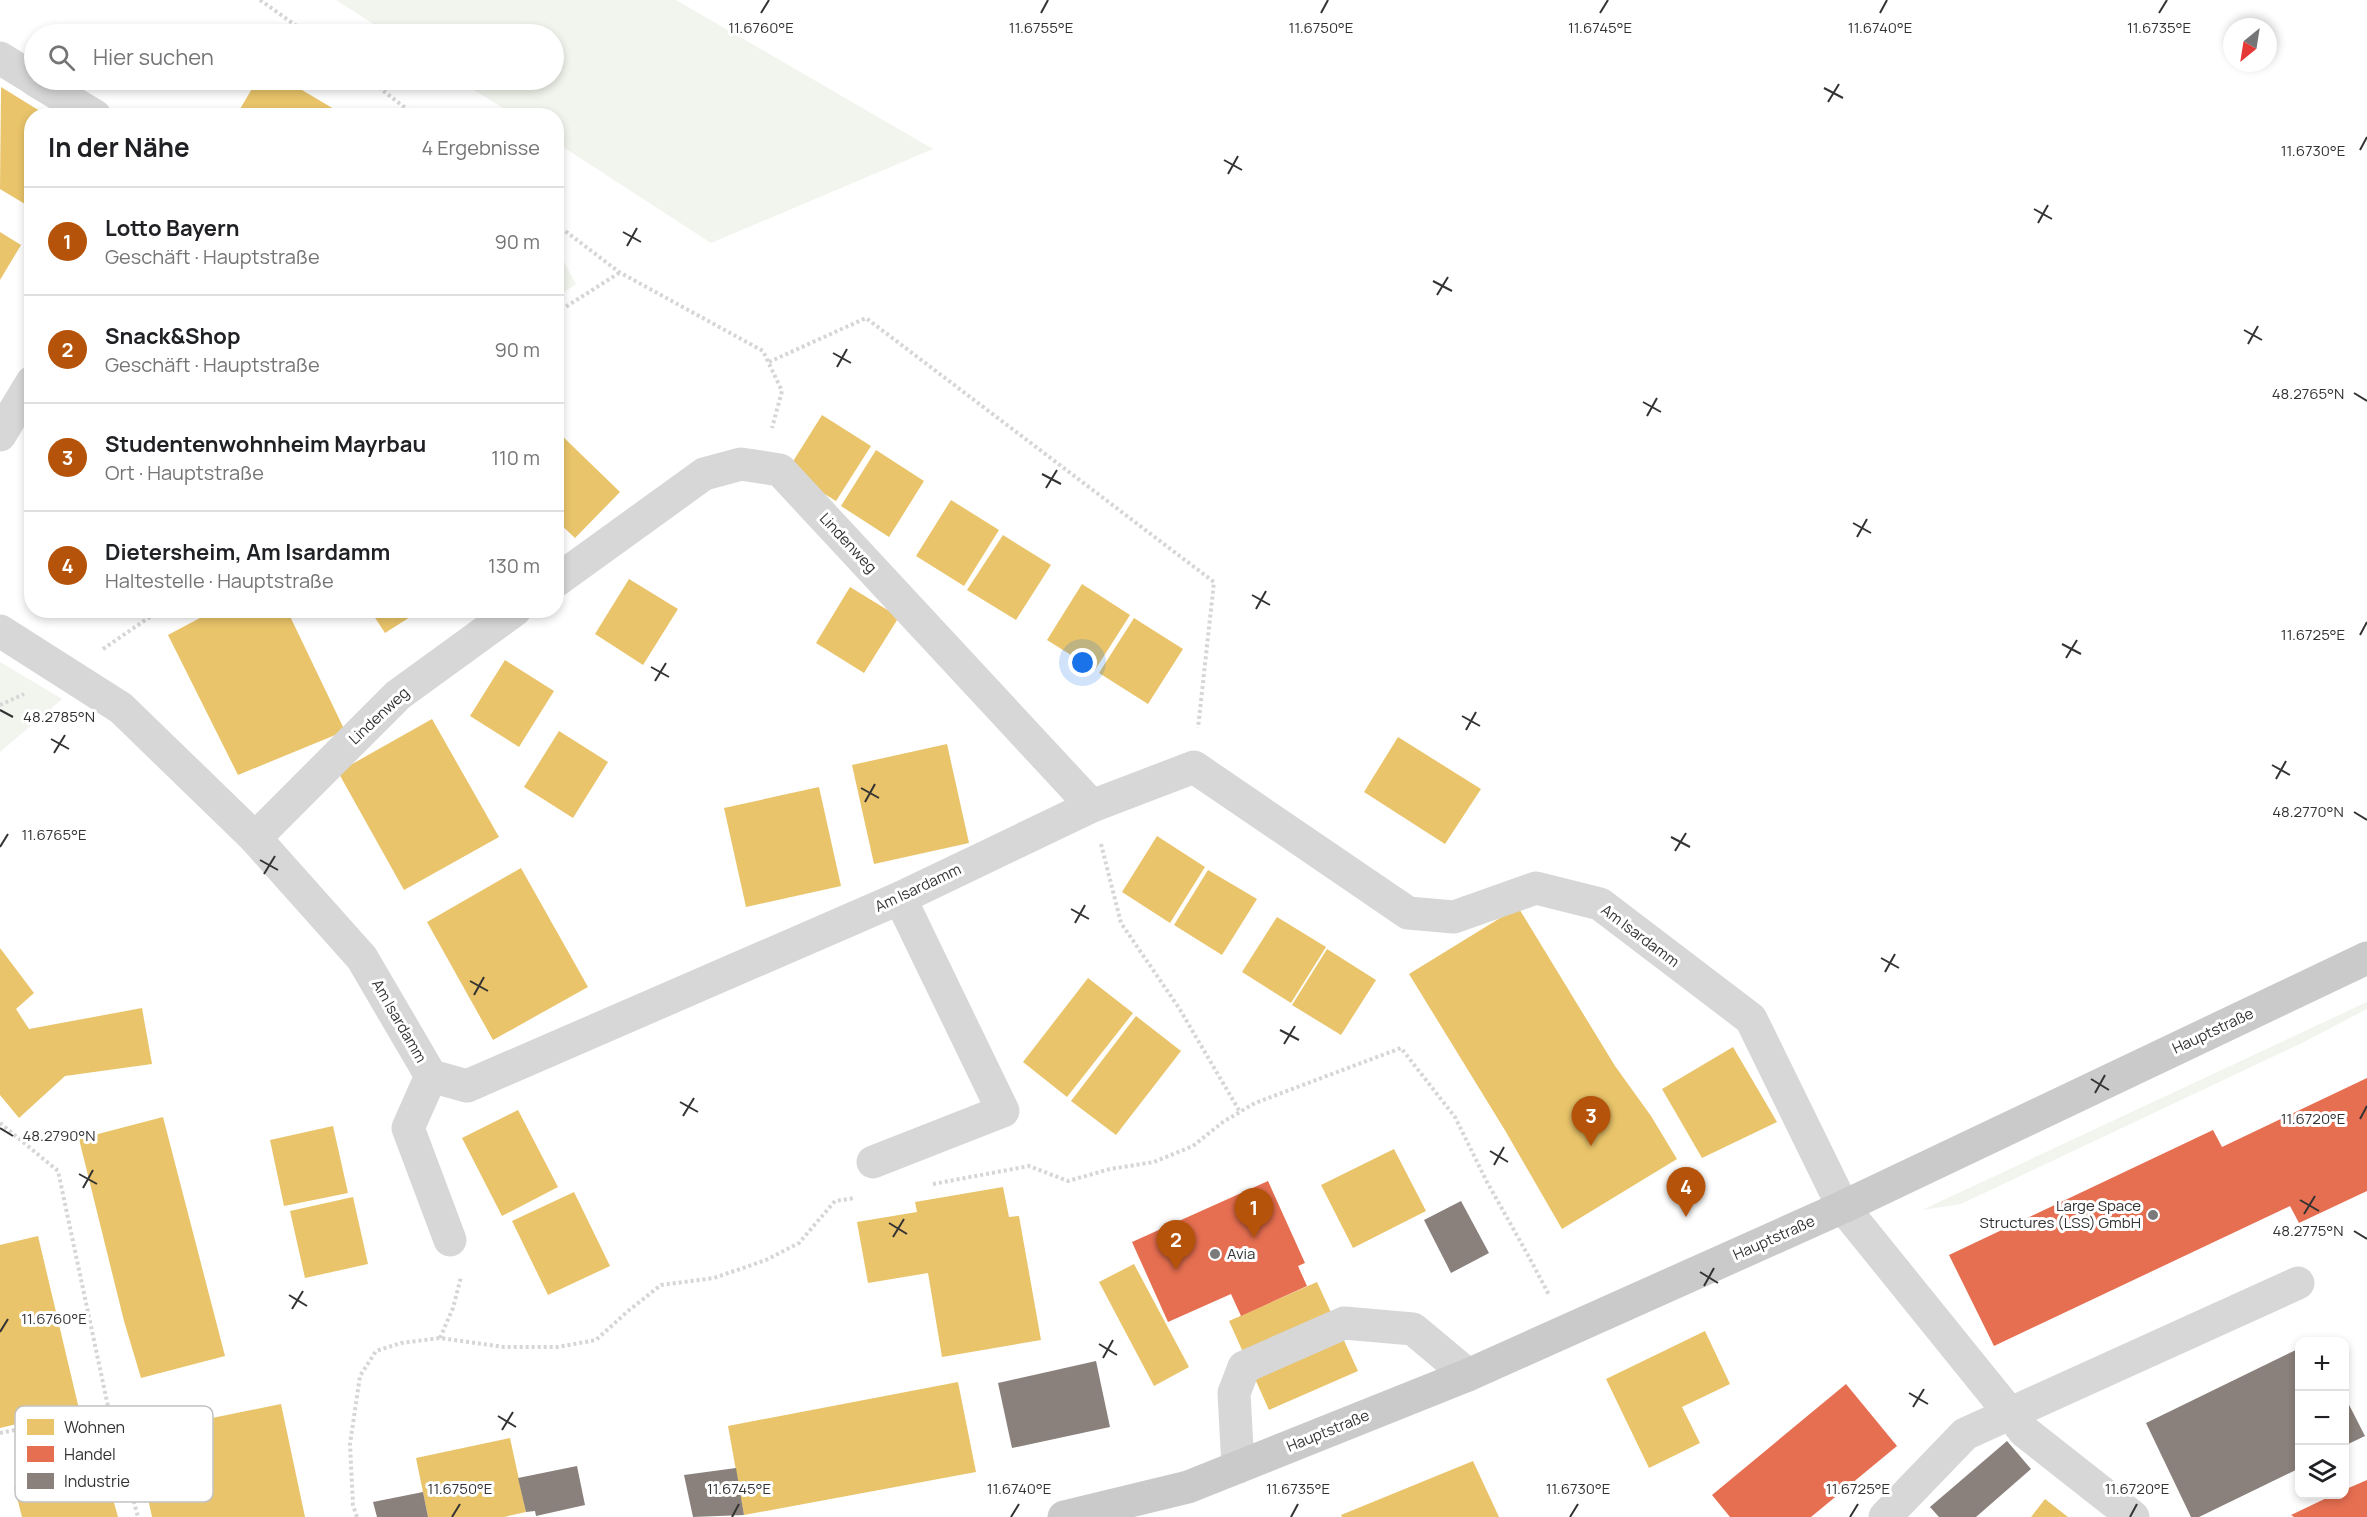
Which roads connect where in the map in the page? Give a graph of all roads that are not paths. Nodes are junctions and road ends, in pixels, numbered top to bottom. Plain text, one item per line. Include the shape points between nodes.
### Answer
1 (0, 58) edge
2 (24, 72) edge
3 (53, 90) edge
4 (82, 108) edge
5 (24, 395) edge
6 (0, 435) edge
7 (564, 575) edge
8 (504, 618) edge
9 (0, 631) edge
10 (1092, 806) junction
11 (255, 838) junction
12 (900, 898) junction
13 (2367, 958) edge
14 (431, 1076) junction
15 (873, 1161) dead end
16 (1843, 1207) junction
17 (450, 1240) road end
18 (2298, 1283) dead end
19 (1468, 1375) junction
20 (2010, 1414) junction
21 (1238, 1467) junction
22 (1064, 1517) edge
23 (1885, 1517) edge
24 (2133, 1517) edge

1 - 2 street
3 - 4 street
5 - 6 street
7 - 10 street, Lindenweg via 704,474 741,464 780,470
8 - 11 street, Lindenweg via 398,695
9 - 11 street, Am Isardamm via 121,708
10 - 12 street, Am Isardamm
10 - 16 street, Am Isardamm via 1194,767 1408,913 1454,917 1536,888 1600,904 1750,1019
11 - 14 street, Am Isardamm via 362,958
12 - 14 street, Am Isardamm via 467,1086
12 - 15 street via 1003,1111
13 - 16 main road, Hauptstraße
14 - 17 street via 408,1128
16 - 19 main road, Hauptstraße
16 - 20 street, Am Isardamm
18 - 20 street
19 - 21 main road, Hauptstraße
19 - 21 street via 1413,1329 1344,1323 1244,1367 1234,1393
20 - 23 street via 1965,1434
20 - 24 street, Am Isardamm via 2025,1431
21 - 22 main road, Hauptstraße via 1188,1487

